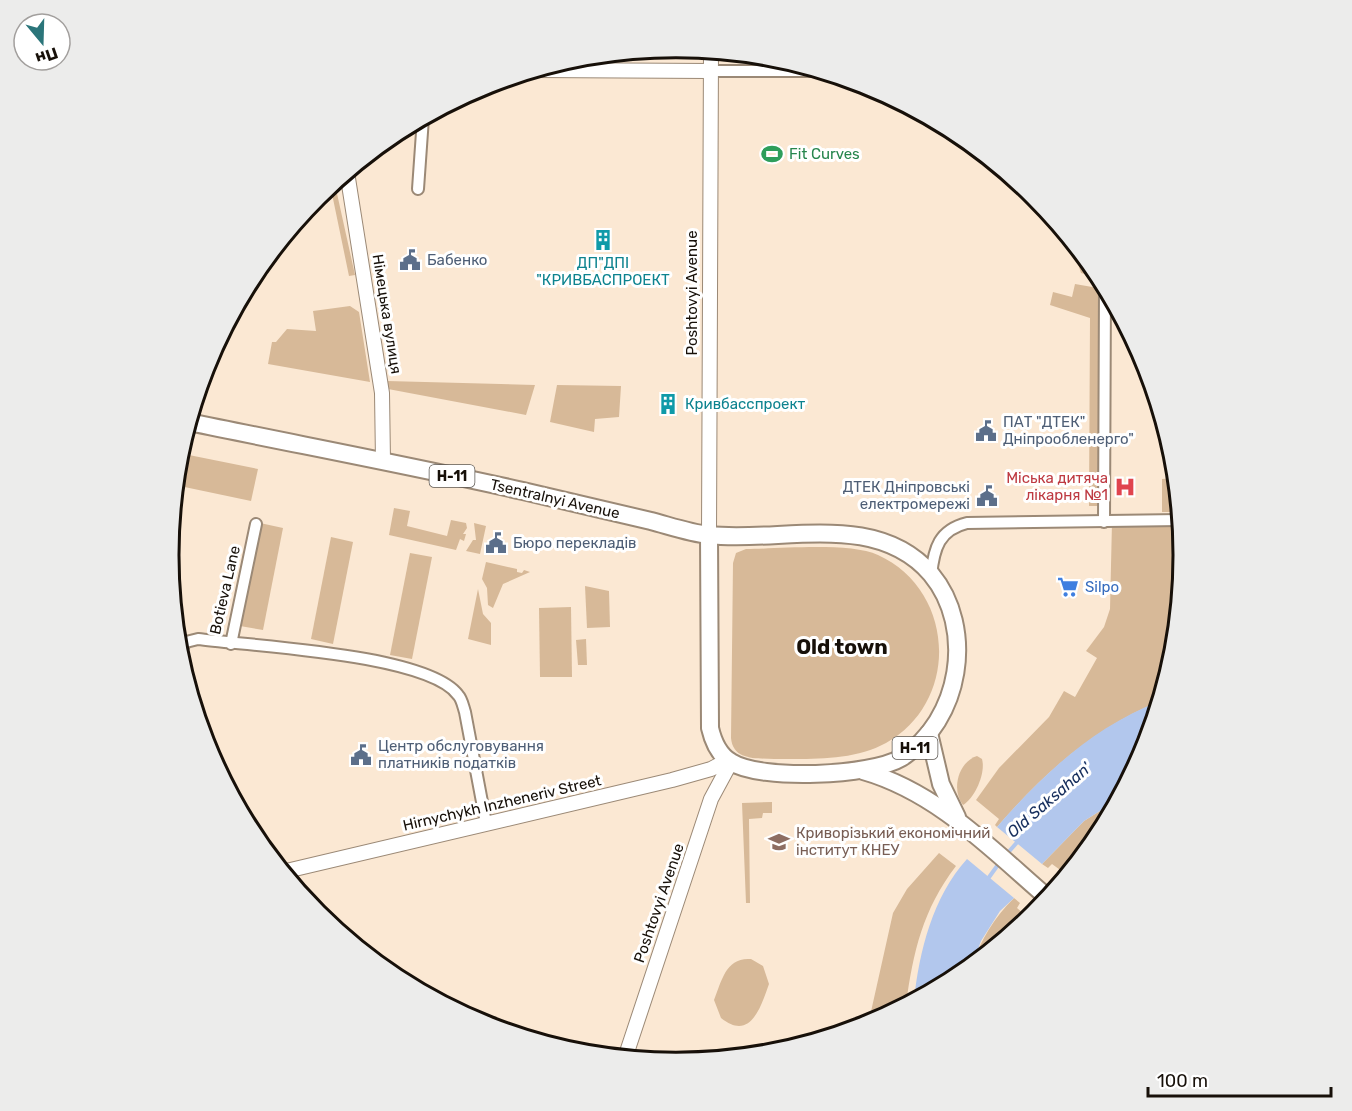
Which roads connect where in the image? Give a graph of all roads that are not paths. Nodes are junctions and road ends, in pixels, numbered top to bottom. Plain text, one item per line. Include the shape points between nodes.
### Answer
1 (711, 60) edge
2 (569, 70) edge
3 (710, 71) junction
4 (787, 71) edge
5 (422, 128) edge
6 (349, 182) edge
7 (418, 189) dead end
8 (1105, 305) edge
9 (197, 424) edge
10 (383, 461) junction
11 (1172, 520) edge
12 (1104, 522) junction
13 (256, 524) dead end
14 (709, 535) junction
15 (932, 575) junction
16 (187, 642) edge
17 (231, 644) junction
18 (929, 733) junction
19 (730, 761) junction
20 (862, 771) junction
21 (486, 824) junction
22 (964, 826) junction
23 (291, 870) edge
24 (1041, 892) edge
25 (628, 1050) edge

1 - 3 street, Poshtovyi Avenue
2 - 3 street
3 - 4 street
3 - 14 street, Poshtovyi Avenue
5 - 7 street
6 - 10 street, Німецька вулиця via 382,393
8 - 12 street
9 - 10 main road, Tsentralnyi Avenue / Н-11
10 - 14 main road, Tsentralnyi Avenue / Н-11
11 - 12 street
12 - 15 street via 974,521 951,527 937,547
13 - 17 street, Botieva Lane
14 - 15 main road, Н-11 via 875,538 906,552
14 - 19 main road via 710,728 717,746
15 - 18 main road, Н-11 via 948,603 957,634 958,657 948,700
16 - 17 street, Botieva Lane via 198,639
17 - 21 street via 299,650 415,669 453,690 467,718
18 - 20 main road, Н-11 via 900,759
18 - 22 main road, Н-11 via 941,784
19 - 20 main road, Н-11 via 742,768 776,773
19 - 21 street, Hirnychykh Inzheneriv Street via 672,780
19 - 25 street, Poshtovyi Avenue via 711,799
20 - 22 main road, Н-11 via 891,779
21 - 23 street, Hirnychykh Inzheneriv Street
22 - 24 main road, Н-11

